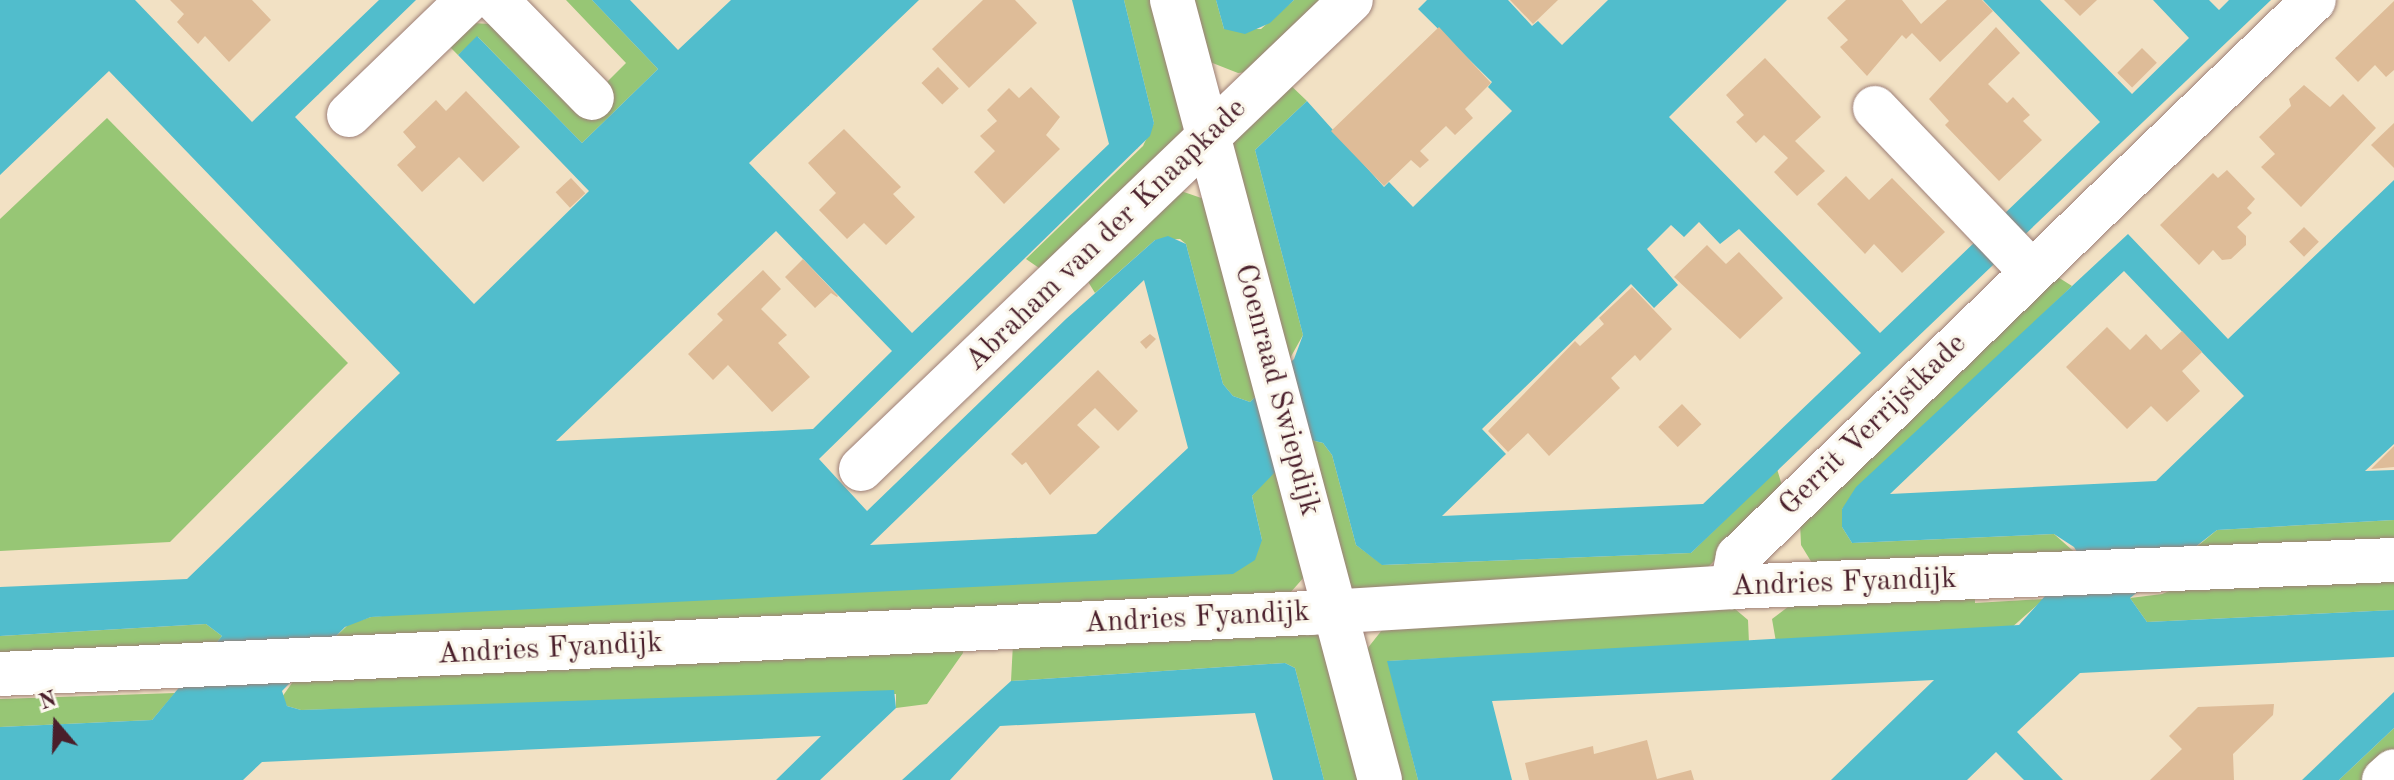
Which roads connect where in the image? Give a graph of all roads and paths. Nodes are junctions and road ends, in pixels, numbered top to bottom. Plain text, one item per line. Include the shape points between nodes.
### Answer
1 (468, 0) edge
2 (496, 0) edge
3 (1172, 0) edge
4 (1351, 0) edge
5 (2314, 0) edge
6 (592, 98) dead end
7 (1875, 108) dead end
8 (349, 115) dead end
9 (1207, 139) junction
10 (2024, 264) junction
11 (861, 469) dead end
12 (2394, 560) edge
13 (1732, 587) junction
14 (1337, 611) junction
15 (0, 674) edge
16 (2394, 771) edge
17 (1380, 780) edge
18 (2384, 780) edge

1 - 8 street
2 - 6 street
3 - 9 street, Coenraad Swiepdijk
4 - 9 street, Abraham van der Knaapkade
5 - 10 street, Gerrit Verrijstkade
7 - 10 street
9 - 11 street, Abraham van der Knaapkade
9 - 14 street, Coenraad Swiepdijk
10 - 13 street, Gerrit Verrijstkade via 1738,557
12 - 13 street, Andries Fyandijk
13 - 14 street, Andries Fyandijk
14 - 15 street, Andries Fyandijk
14 - 17 street, Coenraad Swiepdijk
16 - 18 street

